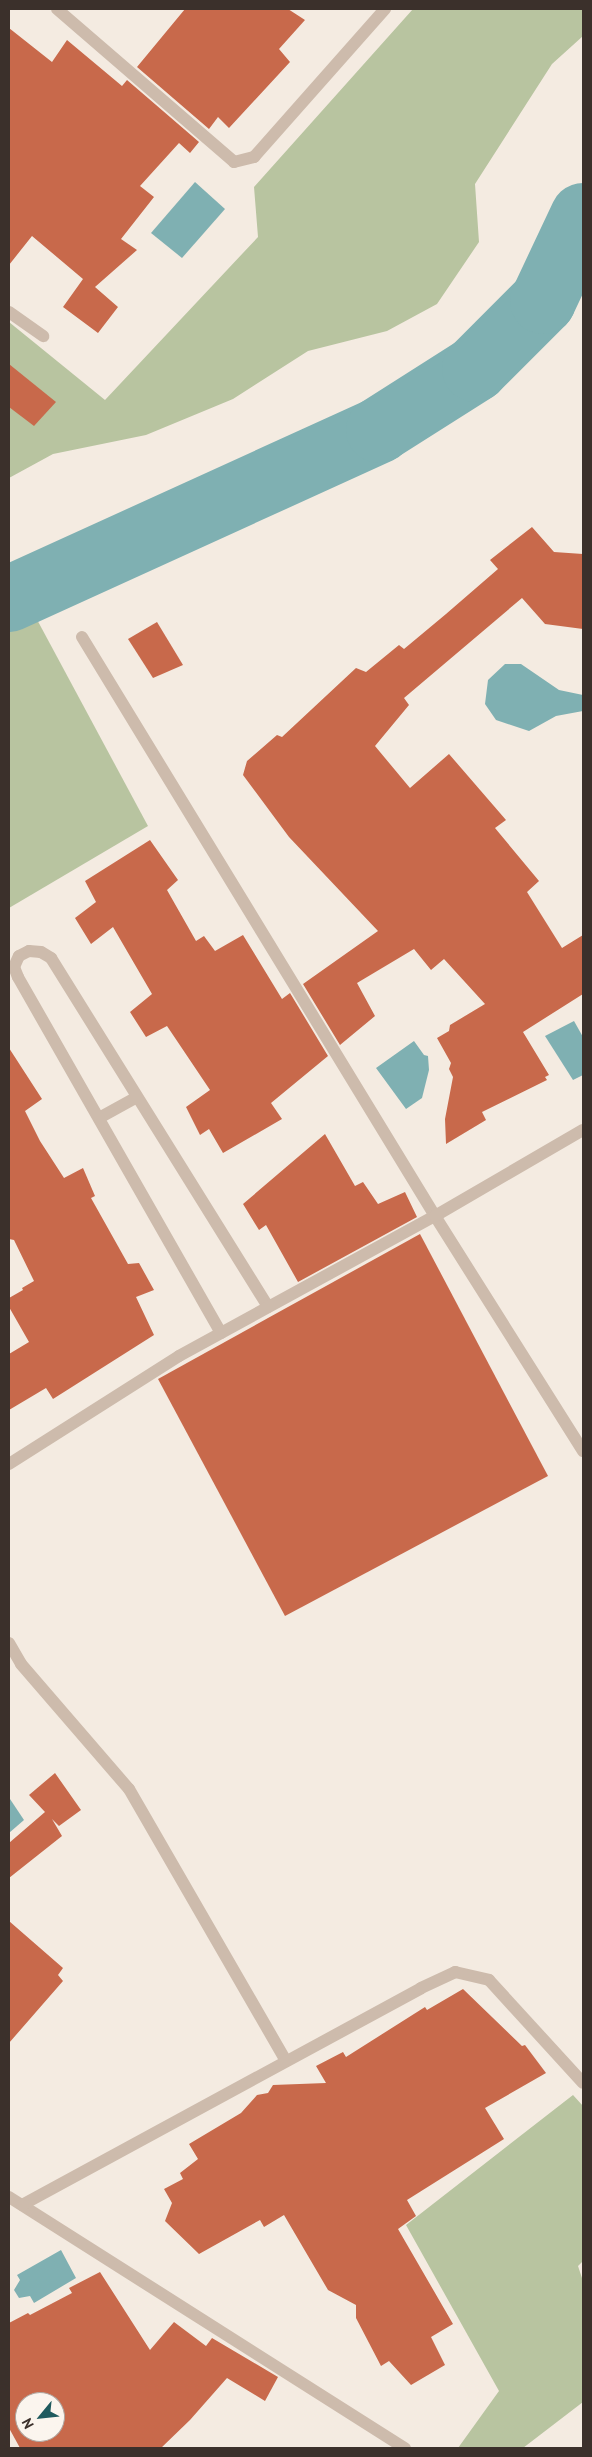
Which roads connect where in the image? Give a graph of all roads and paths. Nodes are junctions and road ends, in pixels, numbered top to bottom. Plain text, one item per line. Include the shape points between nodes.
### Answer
1 (57, 9) edge
2 (386, 9) edge
3 (9, 312) edge
4 (43, 336) dead end
5 (82, 637) dead end
6 (137, 1097) junction
7 (99, 1118) junction
8 (583, 1130) edge
9 (435, 1216) junction
10 (268, 1307) junction
11 (221, 1333) junction
12 (583, 1451) edge
13 (9, 1464) edge
14 (9, 1644) edge
15 (286, 2061) junction
16 (583, 2083) edge
17 (9, 2197) edge
18 (22, 2205) junction
19 (405, 2448) edge

1 - 2 street via 234,162 254,157
3 - 4 street
5 - 9 street
6 - 7 street
6 - 7 street via 51,958 41,952 29,951 19,956 14,967 18,978
6 - 10 street
7 - 11 street
8 - 9 street
9 - 10 street
9 - 12 street
10 - 11 street
11 - 13 street via 179,1356
14 - 15 street via 21,1664 129,1789
15 - 16 street via 456,1972 490,1980
15 - 18 street
17 - 18 street
18 - 19 street

